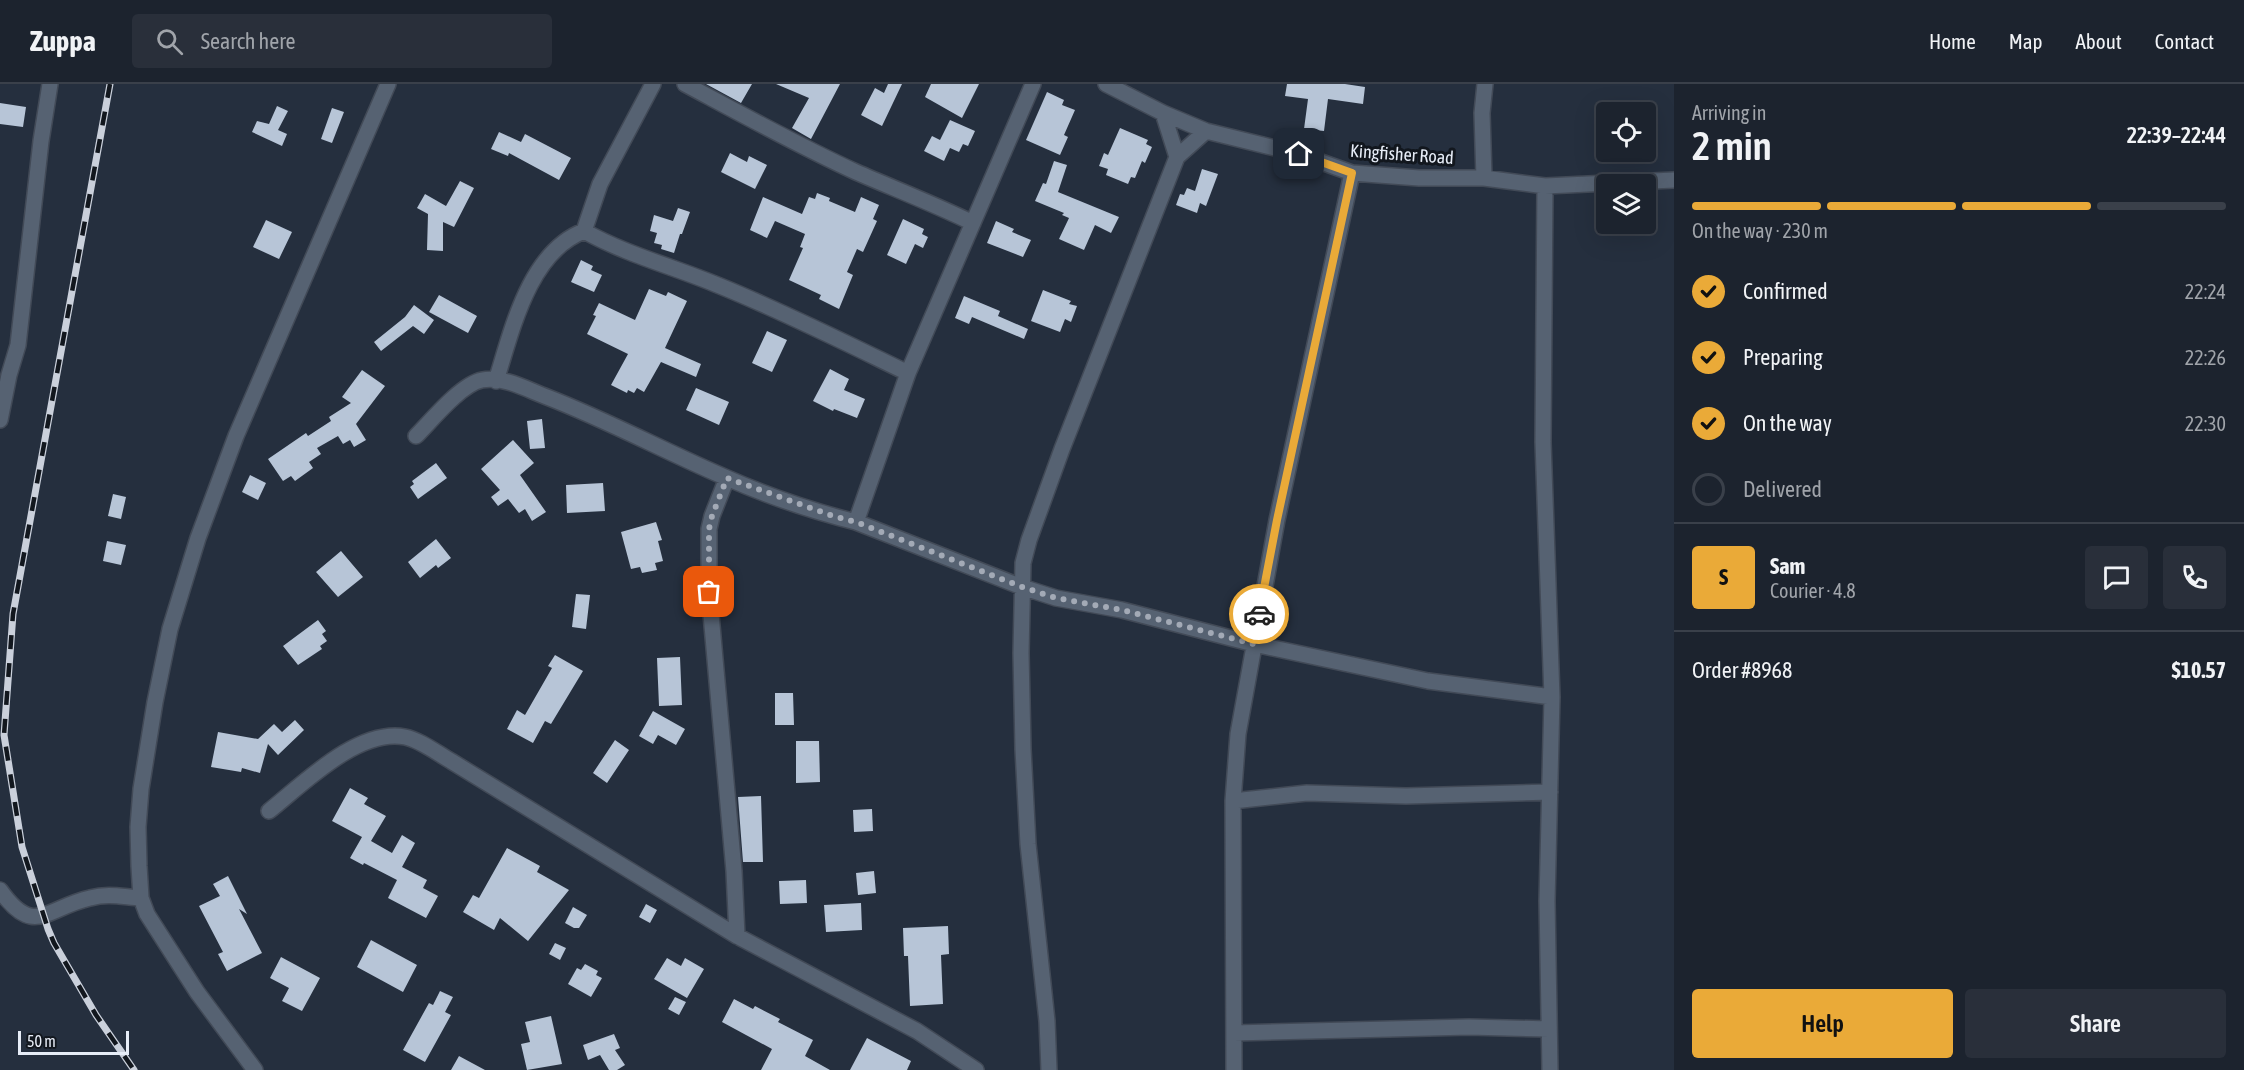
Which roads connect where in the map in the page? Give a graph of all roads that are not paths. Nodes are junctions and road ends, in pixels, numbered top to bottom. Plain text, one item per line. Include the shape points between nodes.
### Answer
1 (50, 84) edge
2 (388, 84) edge
3 (653, 84) edge
4 (685, 84) edge
5 (1033, 84) edge
6 (1106, 84) edge
7 (1485, 84) edge
8 (1163, 113) junction
9 (1206, 131) junction
10 (1177, 158) junction
11 (1352, 173) junction
12 (1484, 178) junction
13 (1674, 180) edge
14 (1545, 186) junction
15 (973, 223) junction
16 (584, 231) junction
17 (908, 373) junction
18 (496, 381) junction
19 (0, 420) edge
20 (416, 436) dead end
21 (727, 478) junction
22 (856, 522) junction
23 (1022, 587) junction
24 (1254, 644) junction
25 (1552, 697) junction
26 (1550, 792) junction
27 (1233, 801) junction
28 (269, 811) dead end
29 (0, 890) edge
30 (141, 898) junction
31 (737, 936) junction
32 (1549, 1029) junction
33 (1234, 1033) junction
34 (255, 1070) edge
35 (976, 1070) edge
36 (1049, 1070) edge
37 (1234, 1070) edge
38 (1550, 1070) edge

1 - 19 street via 18,345
2 - 30 street via 236,436 198,537 171,629 141,789
3 - 16 street via 600,184
4 - 15 street via 818,153
5 - 15 street
6 - 8 street, Kingfisher Road
7 - 12 street
8 - 9 street, Kingfisher Road
8 - 10 street
9 - 10 street
9 - 11 street, Kingfisher Road via 1299,154
10 - 23 street via 1062,448 1023,563
11 - 12 street, Kingfisher Road
11 - 24 street
12 - 14 street, Kingfisher Road
13 - 14 street, Kingfisher Road
14 - 25 street via 1543,442
15 - 17 street
16 - 17 street via 622,251 738,294
16 - 18 street via 559,245 534,279 516,317
17 - 22 street
18 - 20 street via 481,380 469,387
18 - 21 street via 586,412
21 - 22 street
21 - 31 street via 709,529 709,592
22 - 23 street
23 - 24 street
23 - 36 street via 1027,832
24 - 25 street via 1428,681
24 - 27 street via 1238,734
25 - 26 street
26 - 27 street via 1406,796 1307,793
26 - 32 street
27 - 33 street
28 - 31 street via 340,754 385,738 405,737
29 - 30 street via 12,907 25,916 44,916 107,894
30 - 34 street via 197,992
31 - 35 street via 917,1031
32 - 33 street via 1469,1027
32 - 38 street
33 - 37 street

